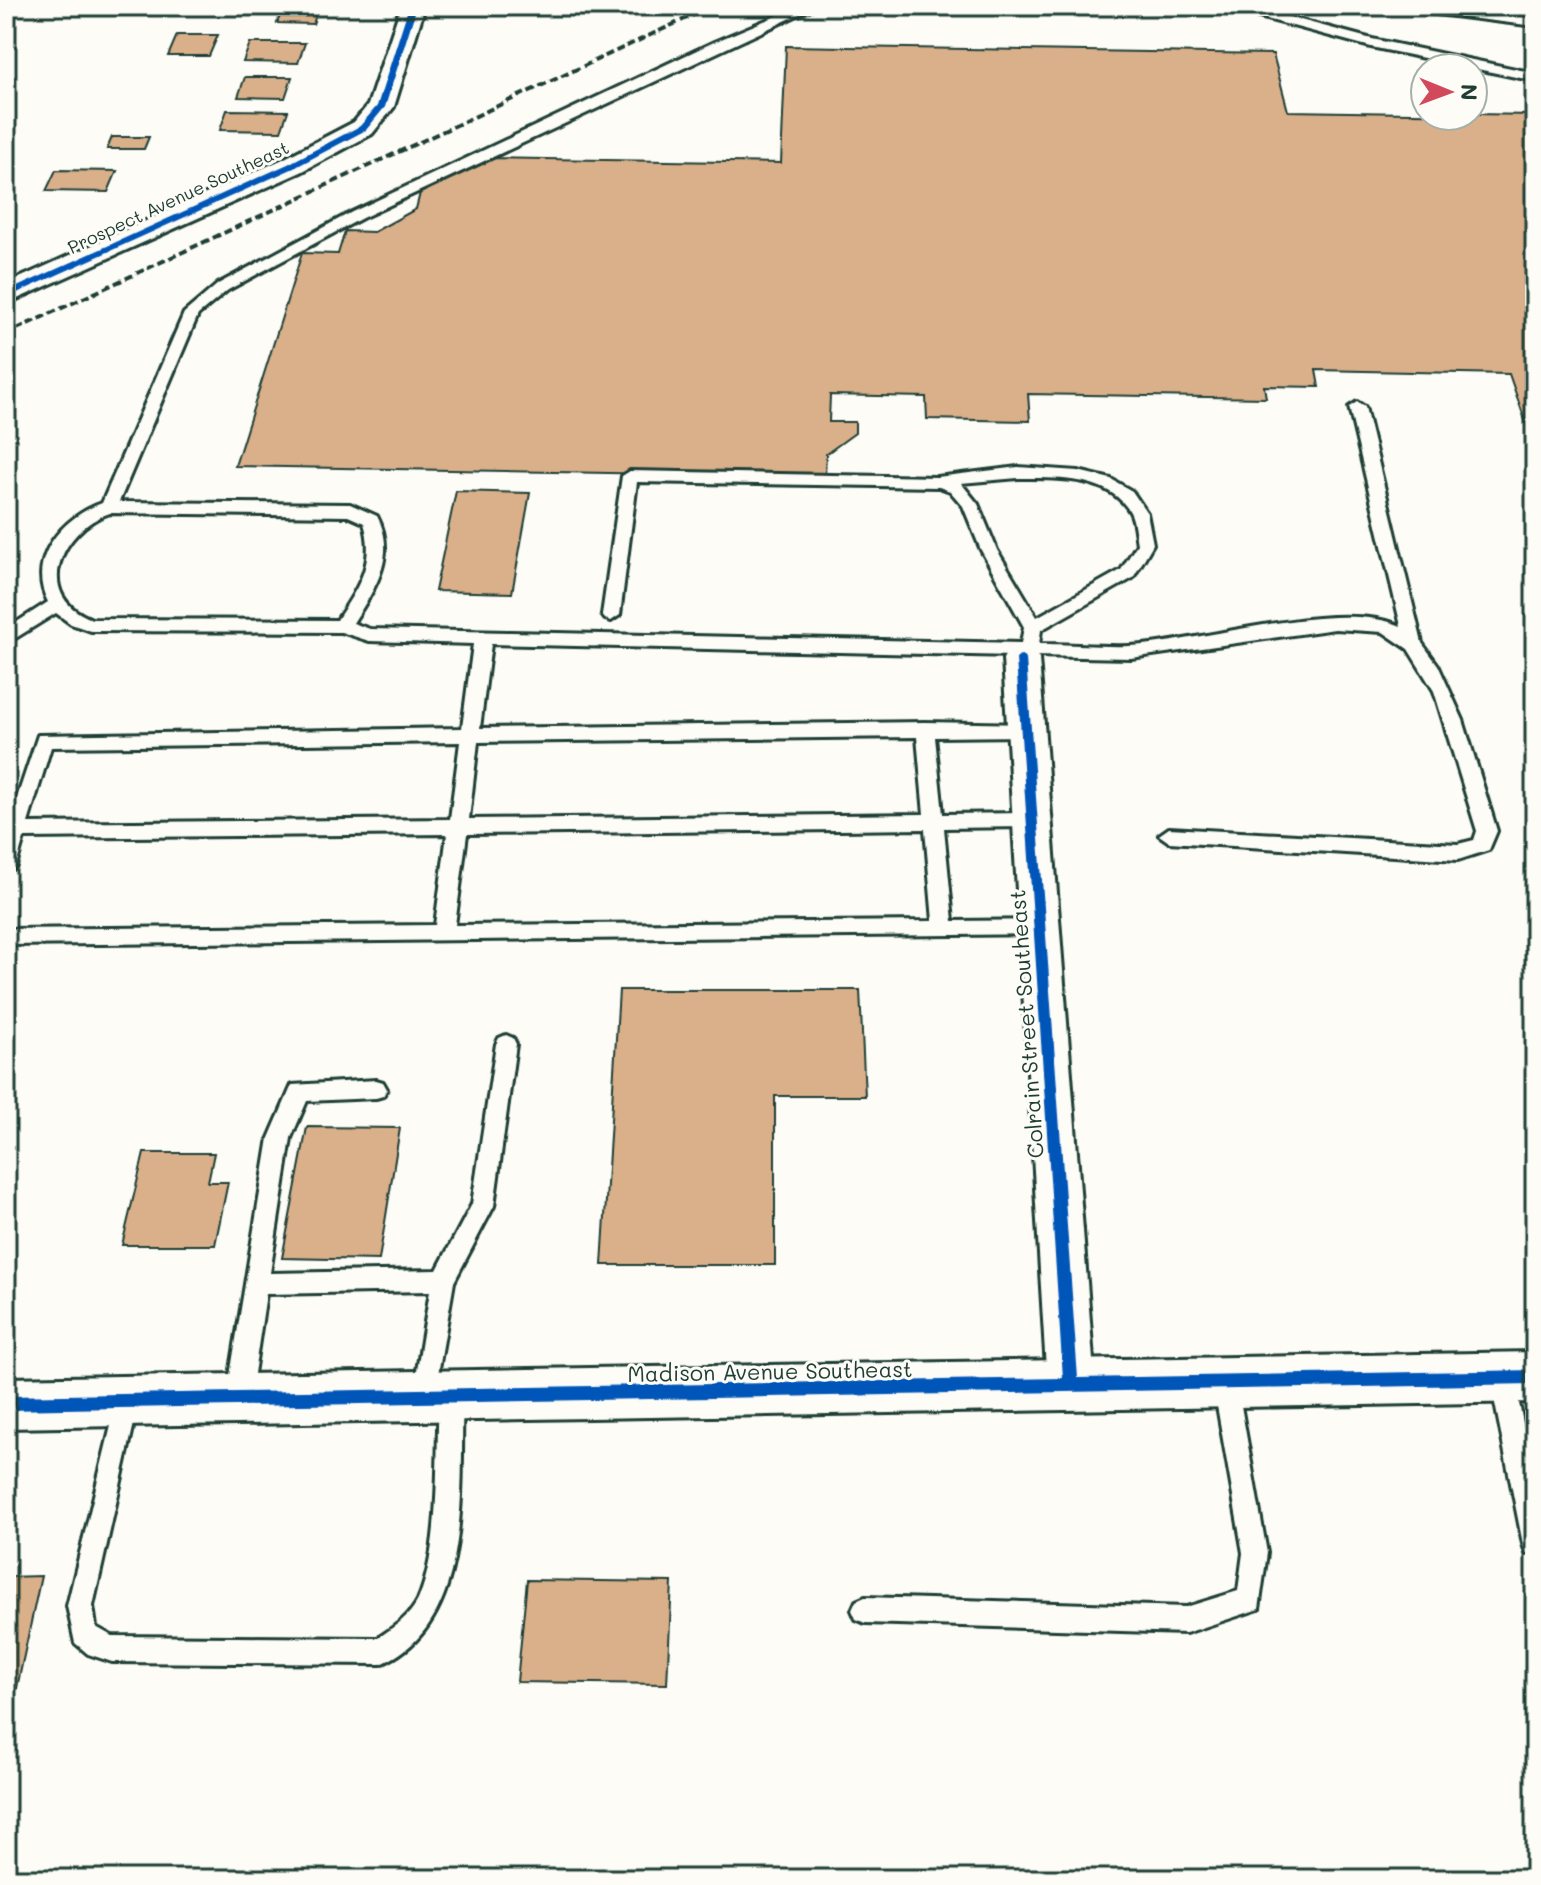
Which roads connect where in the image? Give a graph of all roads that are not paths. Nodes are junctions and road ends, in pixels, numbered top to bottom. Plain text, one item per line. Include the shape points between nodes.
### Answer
1 (413, 6) edge
2 (811, 6) edge
3 (1139, 6) edge
4 (1404, 6) edge
5 (1535, 22) edge
6 (1535, 77) edge
7 (6, 295) edge
8 (1357, 407) dead end
9 (939, 482) junction
10 (109, 507) junction
11 (57, 604) junction
12 (611, 615) dead end
13 (342, 626) junction
14 (6, 638) edge
15 (483, 638) junction
16 (1414, 642) junction
17 (1026, 646) junction
18 (925, 729) junction
19 (1026, 729) junction
20 (470, 738) junction
21 (934, 820) junction
22 (1032, 820) junction
23 (458, 826) junction
24 (16, 831) junction
25 (1169, 835) dead end
26 (6, 866) edge
27 (944, 927) junction
28 (1039, 928) junction
29 (444, 932) junction
30 (6, 937) edge
31 (506, 1044) dead end
32 (376, 1089) dead end
33 (443, 1280) junction
34 (257, 1284) junction
35 (1518, 1377) edge
36 (1225, 1383) junction
37 (1071, 1386) junction
38 (438, 1396) junction
39 (238, 1400) junction
40 (127, 1401) junction
41 (6, 1403) edge
42 (1535, 1544) edge
43 (865, 1610) dead end

1 - 7 street, Prospect Avenue Southeast via 381,107 363,128
2 - 10 lane via 357,215 223,287 191,313
3 - 6 lane via 1248,10 1371,43
4 - 5 lane
8 - 16 lane
9 - 12 lane via 630,476
9 - 17 lane via 956,487 970,504
9 - 17 lane via 978,474 1082,475 1113,486 1138,511 1145,544 1127,574
10 - 11 lane via 83,516 51,561 49,585
10 - 13 lane via 350,510 371,520 380,542 375,575
11 - 13 lane via 70,619 91,625
11 - 14 lane
13 - 15 lane via 369,635
15 - 17 lane
15 - 20 lane
16 - 17 lane via 1395,630 1366,623 1335,623 1161,649
16 - 25 lane via 1441,681 1487,831 1482,845 1458,852
17 - 19 street, Colrain Street Southeast
18 - 19 lane
18 - 20 lane
18 - 21 lane
19 - 22 street, Colrain Street Southeast
20 - 23 lane
20 - 24 lane via 44,740
21 - 22 lane
21 - 23 lane
21 - 27 lane
22 - 28 street, Colrain Street Southeast
23 - 24 lane
23 - 29 lane
24 - 26 lane
27 - 28 lane
27 - 29 lane
28 - 37 street, Colrain Street Southeast
29 - 30 lane
31 - 33 lane via 483,1206
32 - 34 lane via 300,1092 280,1138
33 - 34 lane
33 - 38 lane
34 - 39 lane
35 - 36 street, Madison Avenue Southeast
35 - 42 lane
36 - 37 street, Madison Avenue Southeast
36 - 43 lane via 1255,1553 1250,1600 1186,1620
37 - 38 street, Madison Avenue Southeast
38 - 39 street, Madison Avenue Southeast
38 - 40 lane via 440,1563 429,1606 411,1631 381,1651 112,1649 84,1634 80,1606
39 - 40 street, Madison Avenue Southeast
40 - 41 street, Madison Avenue Southeast

